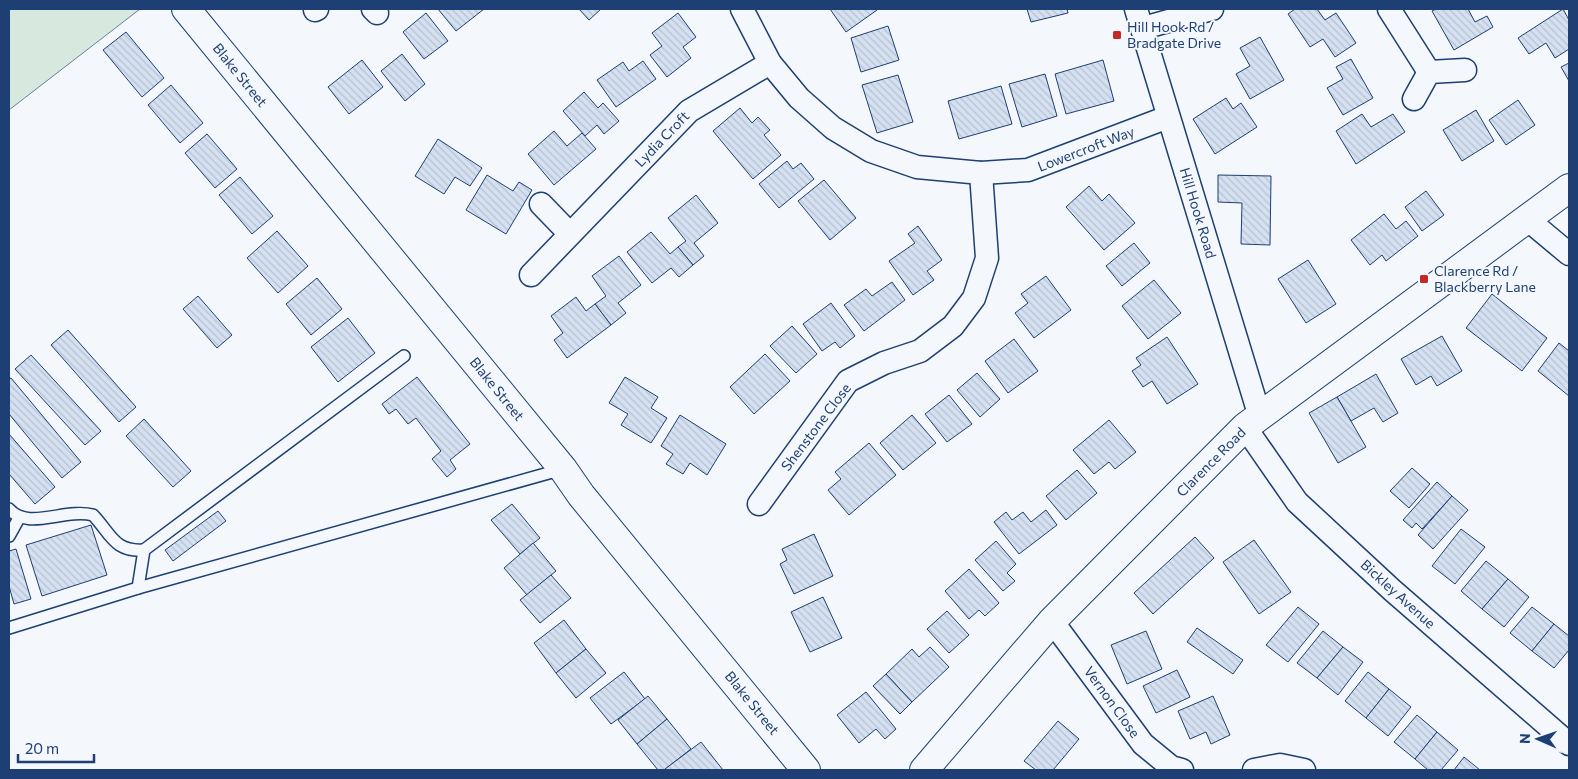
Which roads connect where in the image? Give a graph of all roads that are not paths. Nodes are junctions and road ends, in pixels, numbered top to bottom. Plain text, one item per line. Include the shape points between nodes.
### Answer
1 (186, 9) edge
2 (742, 9) edge
3 (1212, 9) edge
4 (1389, 9) edge
5 (1140, 19) edge
6 (770, 63) junction
7 (1465, 70) dead end
8 (1429, 72) junction
9 (1414, 98) dead end
10 (1168, 117) junction
11 (981, 173) junction
12 (1569, 188) edge
13 (542, 204) dead end
14 (1527, 219) junction
15 (570, 234) junction
16 (1569, 254) edge
17 (531, 274) dead end
18 (404, 356) dead end
19 (1253, 422) junction
20 (563, 469) junction
21 (759, 504) dead end
22 (9, 509) edge
23 (19, 518) junction
24 (9, 536) edge
25 (144, 550) junction
26 (138, 588) junction
27 (1052, 621) junction
28 (9, 628) edge
29 (1569, 744) edge
30 (806, 770) edge
31 (924, 770) edge
32 (1182, 770) edge
33 (1254, 770) edge
34 (1304, 770) edge

1 - 20 main road, Blake Street
2 - 6 street, Lowercroft Way
3 - 5 street
4 - 8 street
5 - 10 street, Hill Hook Road
6 - 11 street, Lowercroft Way via 799,98 833,128 871,151 917,167
6 - 15 street, Lydia Croft via 689,111
7 - 8 street
8 - 9 street
10 - 11 street, Lowercroft Way via 1028,170
10 - 19 street, Hill Hook Road
11 - 21 street, Shenstone Close via 987,258 974,298 953,326 920,351 884,363 848,381
12 - 14 main road, Clarence Road
13 - 15 street
14 - 16 street
14 - 19 main road, Clarence Road
15 - 17 street, Lydia Croft
18 - 25 lane
19 - 27 main road, Clarence Road
19 - 29 street, Bickley Avenue via 1297,502 1392,590
20 - 26 lane
20 - 30 main road, Blake Street
22 - 23 lane
23 - 24 lane
23 - 25 lane via 38,519 67,512 88,514 98,520 116,544 132,550
25 - 26 lane
26 - 28 lane
27 - 31 main road, Clarence Road
27 - 32 street, Vernon Close via 1143,744 1171,767
33 - 34 street via 1280,764

